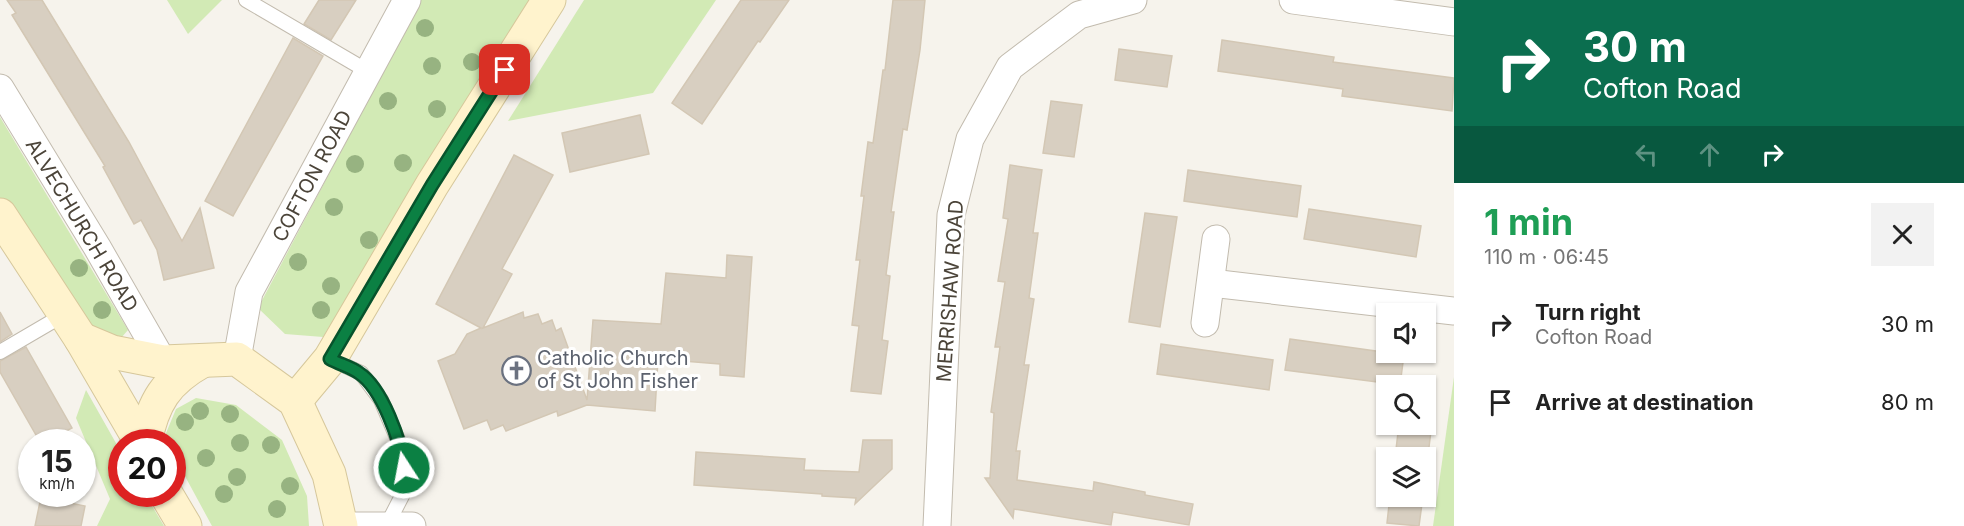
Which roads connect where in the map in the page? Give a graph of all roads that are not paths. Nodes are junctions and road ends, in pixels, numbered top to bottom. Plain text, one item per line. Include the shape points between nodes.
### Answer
1 (246, 0) edge
2 (407, 0) edge
3 (549, 0) edge
4 (1133, 0) edge
5 (1293, 0) edge
6 (1454, 22) edge
7 (369, 72) junction
8 (0, 88) edge
9 (0, 215) edge
10 (1216, 239) dead end
11 (1211, 283) junction
12 (1454, 311) edge
13 (1205, 323) dead end
14 (73, 326) junction
15 (0, 352) edge
16 (237, 359) junction
17 (330, 359) junction
18 (202, 361) junction
19 (163, 362) junction
20 (296, 401) junction
21 (135, 429) edge
22 (147, 429) edge
23 (173, 507) edge
24 (399, 525) edge
25 (184, 526) edge
26 (341, 526) edge
27 (349, 526) edge
28 (937, 526) edge

1 - 7 lane
2 - 7 street, COFTON ROAD
3 - 17 street via 432,185
4 - 28 street, MERRISHAW ROAD via 1079,15 1010,67 970,139 951,215
5 - 6 street
7 - 16 street, COFTON ROAD via 249,292
8 - 19 street, ALVECHURCH ROAD
9 - 14 street
10 - 11 street
11 - 12 street
11 - 13 street
14 - 15 lane
14 - 19 street via 112,352
14 - 21 street
16 - 18 street
16 - 20 street
17 - 20 street
17 - 24 lane via 361,373 381,400 402,447 406,488
18 - 19 street
18 - 22 street via 179,373 161,395
20 - 26 street via 329,474
23 - 25 street
24 - 27 street

